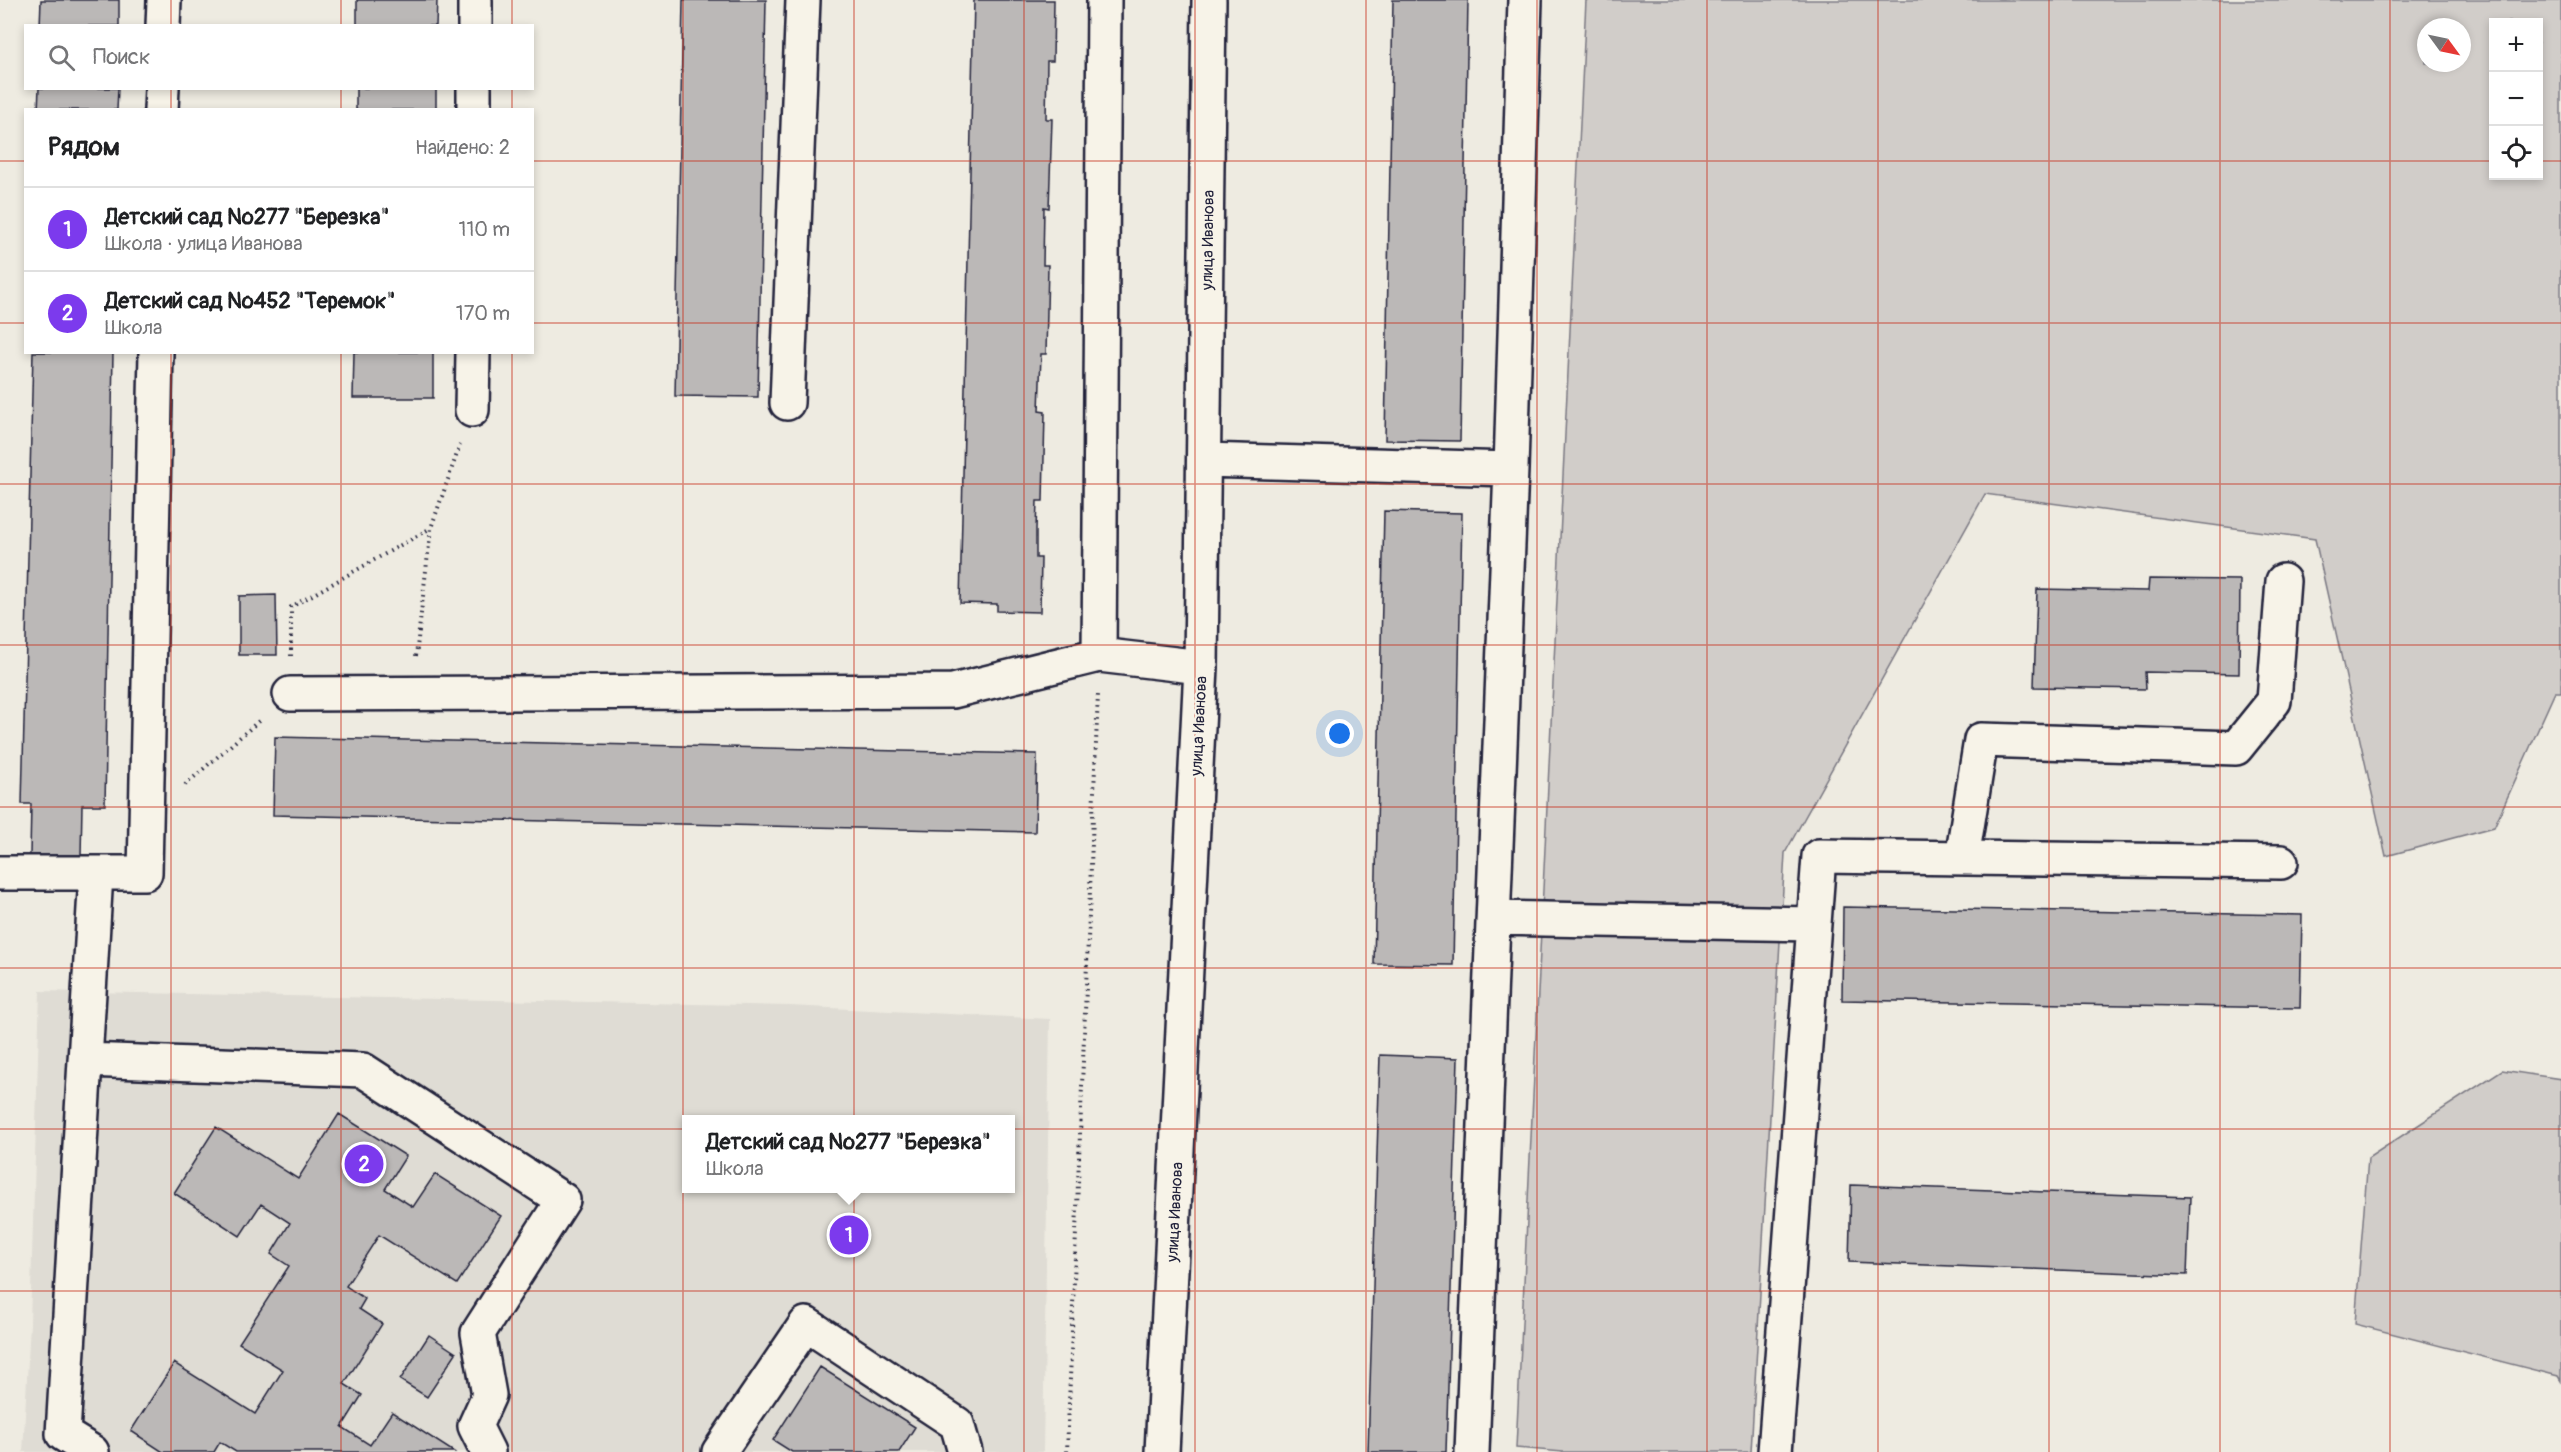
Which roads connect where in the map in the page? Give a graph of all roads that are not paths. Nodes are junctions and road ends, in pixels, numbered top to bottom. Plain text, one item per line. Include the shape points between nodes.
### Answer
1 (164, 0) edge
2 (475, 0) edge
3 (803, 0) edge
4 (1104, 0) edge
5 (1209, 0) edge
6 (1525, 0) edge
7 (163, 24) edge
8 (475, 24) edge
9 (162, 90) edge
10 (474, 90) edge
11 (162, 108) edge
12 (474, 108) edge
13 (156, 354) edge
14 (472, 354) edge
15 (787, 403) dead end
16 (472, 410) road end
17 (1205, 460) junction
18 (1511, 469) junction
19 (2283, 581) dead end
20 (1099, 655) junction
21 (1201, 667) junction
22 (291, 678) road end
23 (1962, 858) junction
24 (2281, 862) dead end
25 (0, 873) edge
26 (96, 873) junction
27 (1494, 918) junction
28 (1814, 924) junction
29 (85, 1060) junction
30 (92, 1452) edge
31 (488, 1452) edge
32 (720, 1452) edge
33 (966, 1452) edge
34 (1162, 1452) edge
35 (1472, 1452) edge
36 (1775, 1452) edge

1 - 7 street
2 - 8 street
3 - 15 street
4 - 20 street
5 - 17 street, улица Иванова
6 - 18 street
9 - 11 street
10 - 12 street
13 - 26 street via 145,873
14 - 16 street
17 - 18 street
17 - 21 street, улица Иванова
18 - 27 street
19 - 23 street via 2274,701 2236,748 1981,740
20 - 21 street
20 - 22 street via 953,691 411,693
21 - 34 street, улица Иванова
23 - 24 street
23 - 28 street via 1819,856
25 - 26 street
26 - 29 street
27 - 28 street
27 - 35 street
28 - 36 street
29 - 30 street via 63,1434
29 - 31 street via 363,1070 563,1200 478,1333 489,1395 475,1426
32 - 33 street via 806,1324 957,1424

